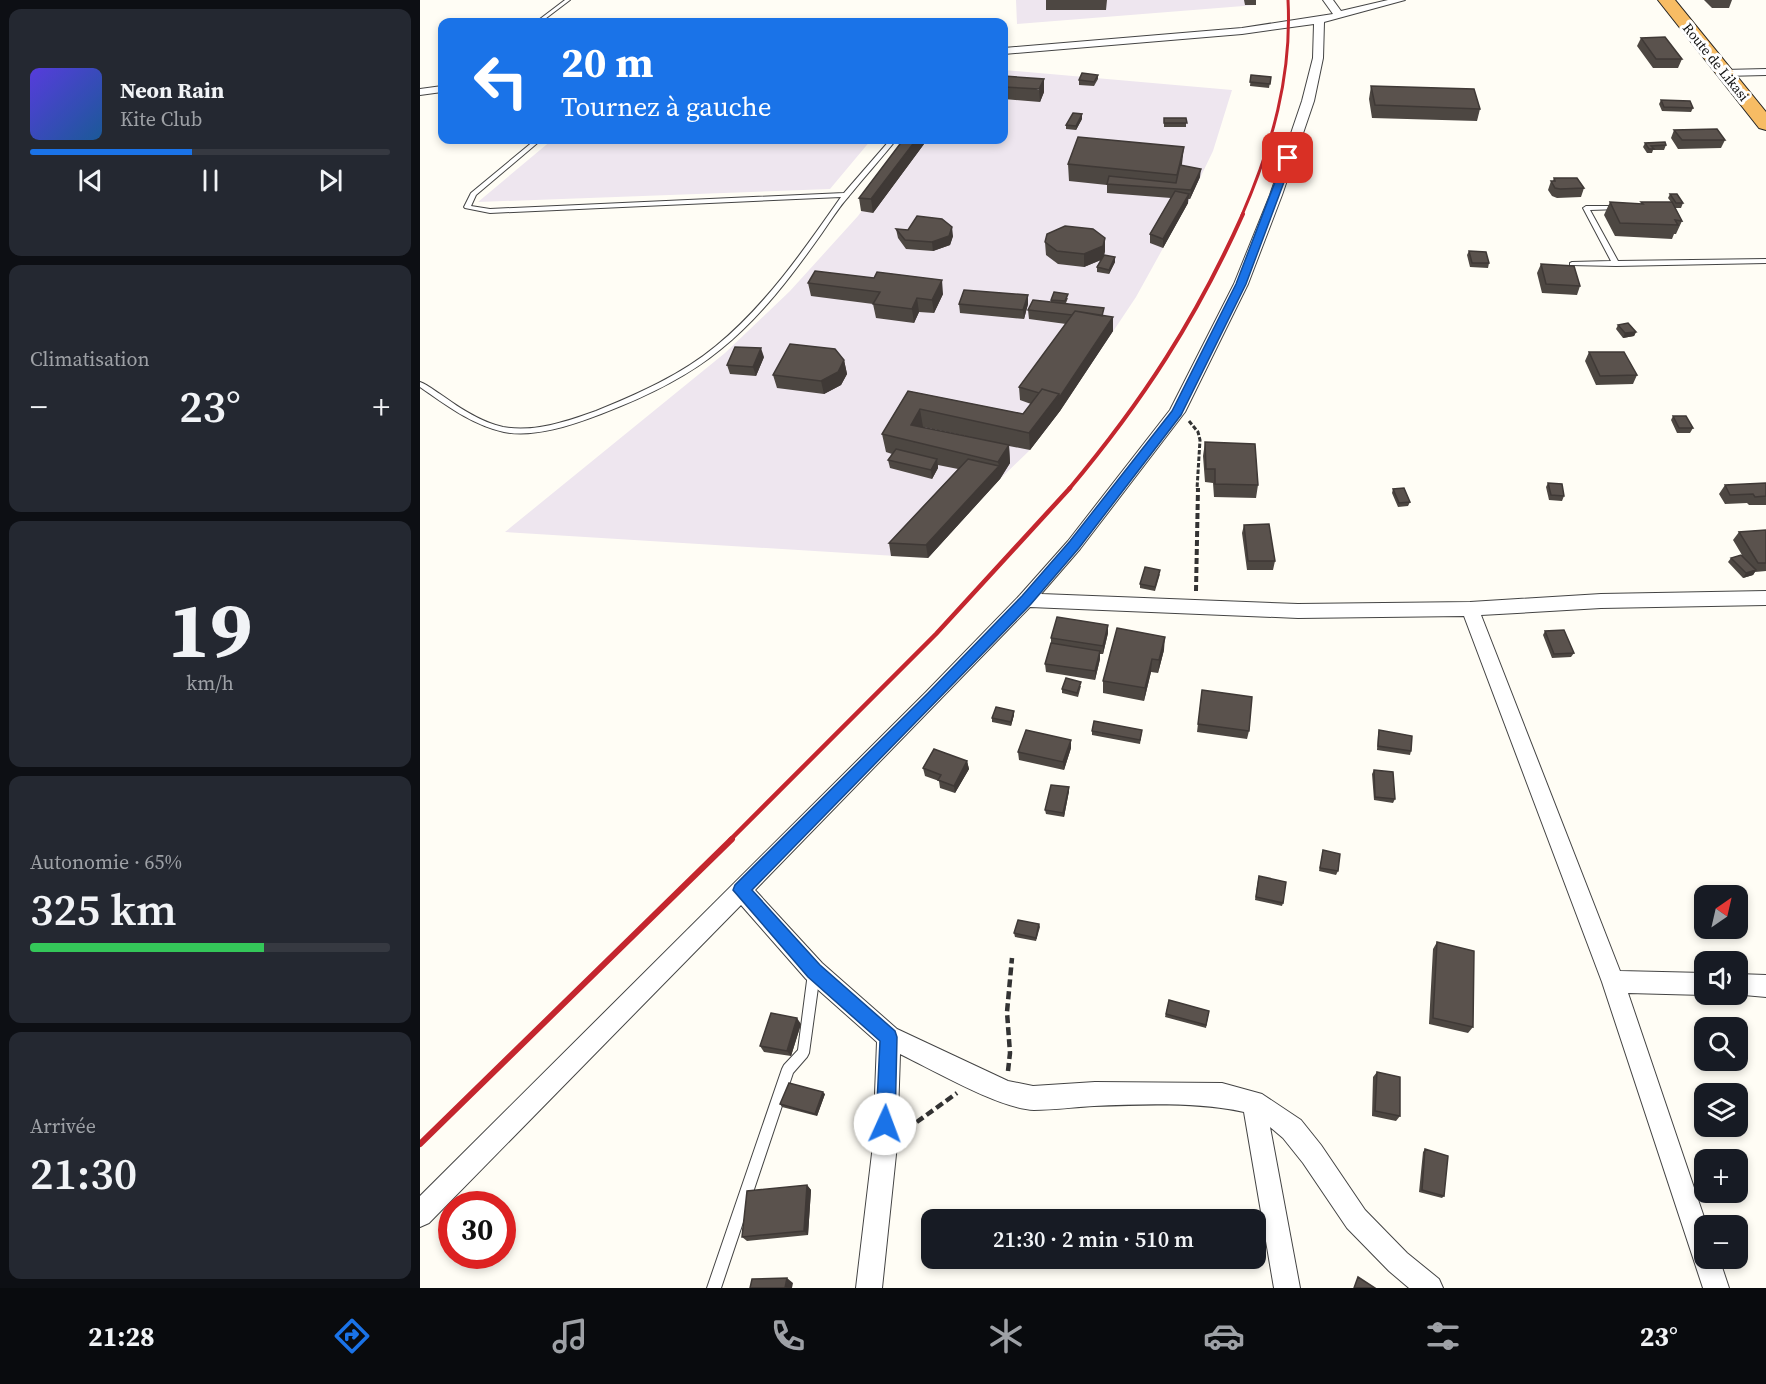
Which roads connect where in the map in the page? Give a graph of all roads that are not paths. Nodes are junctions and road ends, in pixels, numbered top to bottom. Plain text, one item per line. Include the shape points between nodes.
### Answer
1 (568, 0) edge
2 (1328, 0) edge
3 (1400, 0) edge
4 (1666, 0) edge
5 (1339, 15) junction
6 (543, 18) edge
7 (1319, 20) junction
8 (1008, 51) edge
9 (1766, 72) edge
10 (1724, 73) junction
11 (438, 90) edge
12 (420, 92) edge
13 (1766, 124) edge
14 (533, 144) edge
15 (889, 144) edge
16 (846, 195) junction
17 (1630, 207) edge
18 (1766, 261) edge
19 (1572, 264) edge
20 (1616, 264) junction
21 (420, 384) edge
22 (1766, 598) edge
23 (1026, 600) junction
24 (1470, 609) junction
25 (741, 890) junction
26 (814, 971) junction
27 (1613, 982) junction
28 (1694, 984) edge
29 (1748, 985) edge
30 (1766, 986) edge
31 (889, 1037) junction
32 (1254, 1102) junction
33 (420, 1214) edge
34 (1694, 1223) edge
35 (1710, 1269) edge
36 (714, 1288) edge
37 (869, 1288) edge
38 (1287, 1288) edge
39 (1430, 1288) edge
40 (1716, 1288) edge

1 - 6 lane
2 - 5 street
3 - 5 street
4 - 10 highway, Route de Likasi
5 - 7 street
7 - 8 street via 1175,38
7 - 23 street via 1318,58 1308,101 1276,195 1241,284 1177,412
9 - 10 street
10 - 13 highway, Route de Likasi
11 - 12 street
14 - 16 lane via 473,194 467,207 490,211
15 - 16 lane
16 - 21 lane via 800,261 730,338 692,366 621,404 560,426 506,430 474,421
17 - 20 lane via 1586,208
18 - 20 lane
19 - 20 lane
22 - 24 street via 1601,601
23 - 24 street via 1298,610
23 - 25 street
24 - 27 street
25 - 26 street
25 - 33 street
26 - 31 street
26 - 36 lane via 803,1053 788,1069
27 - 28 street
27 - 34 street
29 - 30 street
31 - 32 street via 1006,1092 1032,1098 1095,1094 1222,1095
31 - 37 street via 885,1145
32 - 38 street
32 - 39 street via 1292,1129 1356,1219
35 - 40 street

